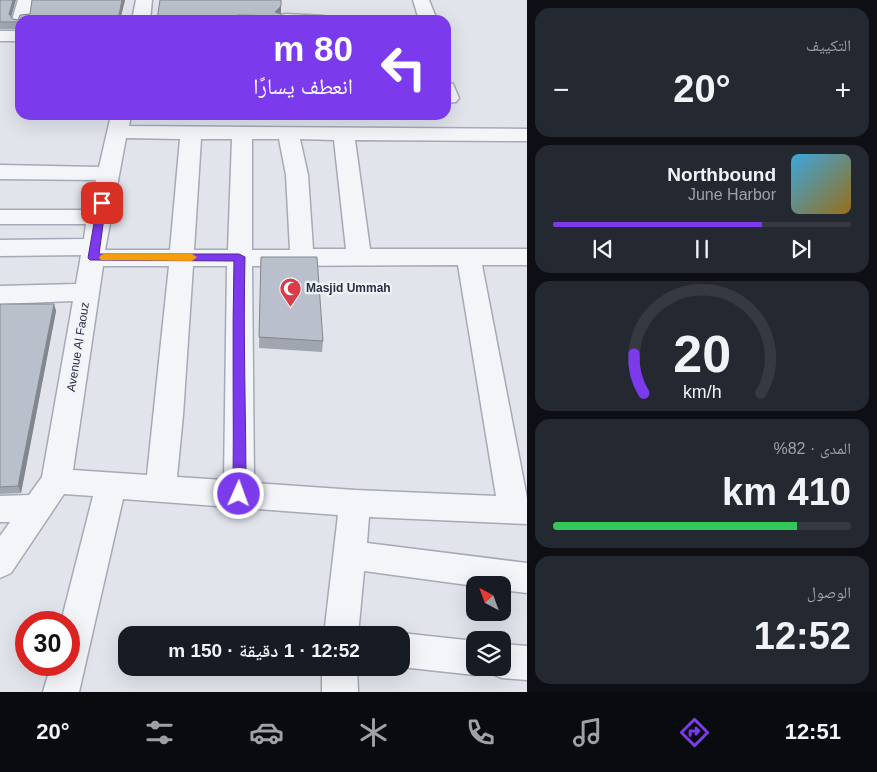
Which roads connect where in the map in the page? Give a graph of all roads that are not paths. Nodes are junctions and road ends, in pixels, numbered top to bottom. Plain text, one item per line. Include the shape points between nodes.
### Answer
1 (26, 0) edge
2 (144, 0) edge
3 (287, 0) edge
4 (421, 0) edge
5 (20, 15) edge
6 (142, 15) edge
7 (286, 15) edge
8 (426, 15) edge
9 (119, 123) edge
10 (191, 132) junction
11 (242, 133) junction
12 (288, 133) junction
13 (344, 134) junction
14 (527, 135) edge
15 (0, 172) edge
16 (107, 174) junction
17 (0, 216) edge
18 (99, 217) junction
19 (0, 248) edge
20 (94, 252) junction
21 (468, 256) junction
22 (239, 257) junction
23 (302, 257) junction
24 (359, 257) junction
25 (527, 257) edge
26 (181, 258) junction
27 (87, 292) junction
28 (0, 295) edge
29 (56, 481) junction
30 (111, 485) junction
31 (159, 488) junction
32 (239, 494) junction
33 (355, 503) junction
34 (37, 508) junction
35 (0, 509) edge
36 (520, 510) edge
37 (350, 555) junction
38 (0, 563) edge
39 (527, 578) edge
40 (80, 614) edge
41 (342, 626) edge
42 (410, 651) edge
43 (466, 657) edge
44 (511, 662) edge
45 (527, 663) edge
46 (65, 676) edge
47 (340, 676) edge
48 (61, 692) edge
49 (340, 692) edge

1 - 5 street
2 - 6 street
3 - 7 street
4 - 8 street
9 - 10 street
9 - 16 street, Avenue Al Faouz
10 - 11 street
10 - 26 street
11 - 12 street
11 - 22 street
12 - 13 street
12 - 23 street via 296,175
13 - 14 street
13 - 24 street
15 - 16 street
16 - 18 street, Avenue Al Faouz
17 - 18 street
18 - 20 street, Avenue Al Faouz
19 - 20 street
20 - 26 street
20 - 27 street, Avenue Al Faouz
21 - 24 street
21 - 25 street
21 - 36 street
22 - 23 street
22 - 26 street
22 - 32 street
23 - 24 street
26 - 31 street via 169,415
27 - 28 street
27 - 29 street, Avenue Al Faouz
29 - 30 street
29 - 34 street, Avenue Al Faouz
30 - 31 street
30 - 40 street
31 - 32 street
32 - 33 street
33 - 36 street
33 - 37 street
34 - 35 street
34 - 38 street, Avenue Al Faouz
37 - 39 street
37 - 41 street
42 - 43 street
44 - 45 street
46 - 48 street
47 - 49 street

